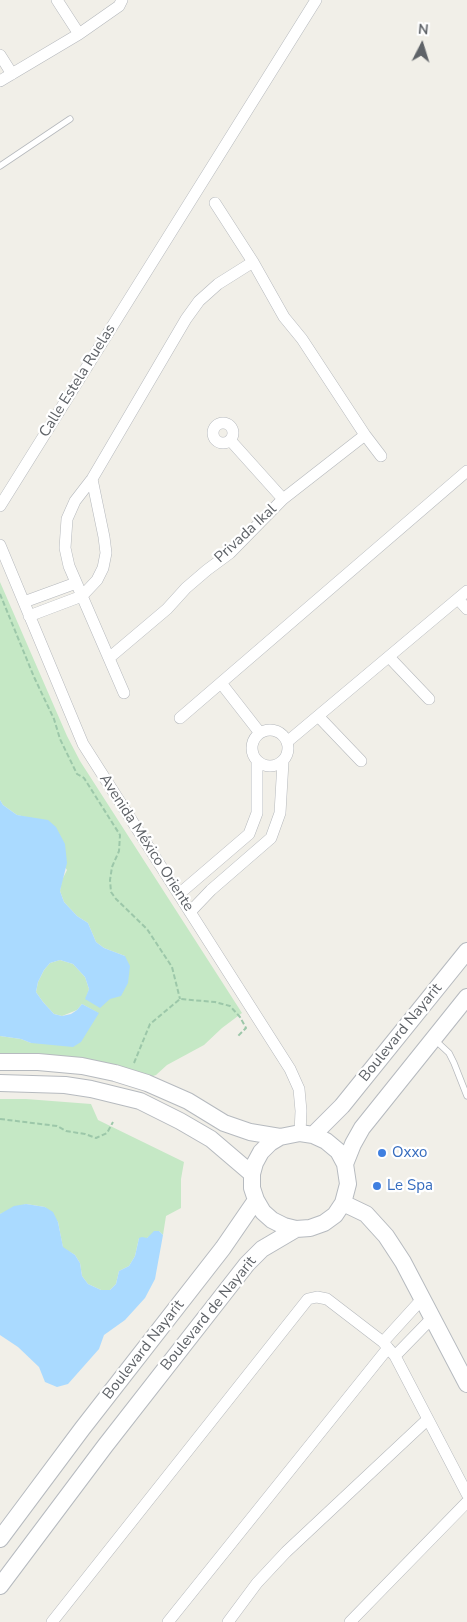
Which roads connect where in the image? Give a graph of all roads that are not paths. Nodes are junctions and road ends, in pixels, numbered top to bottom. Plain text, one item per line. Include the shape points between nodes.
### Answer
1 (57, 0) edge
2 (122, 0) edge
3 (316, 0) edge
4 (79, 34) junction
5 (0, 55) edge
6 (12, 74) junction
7 (0, 81) edge
8 (70, 119) dead end
9 (0, 166) edge
10 (215, 203) dead end
11 (253, 262) junction
12 (365, 436) junction
13 (230, 440) dead end
14 (381, 456) dead end
15 (467, 471) edge
16 (92, 479) junction
17 (283, 499) junction
18 (0, 506) edge
19 (0, 545) edge
20 (76, 583) junction
21 (463, 595) edge
22 (82, 596) junction
23 (24, 602) junction
24 (467, 609) edge
25 (29, 616) junction
26 (389, 657) junction
27 (109, 658) junction
28 (221, 682) junction
29 (124, 693) dead end
30 (428, 699) dead end
31 (318, 716) junction
32 (180, 718) dead end
33 (260, 733) junction
34 (287, 742) junction
35 (257, 761) junction
36 (360, 761) dead end
37 (282, 762) junction
38 (179, 894) junction
39 (190, 912) junction
40 (467, 951) edge
41 (466, 999) edge
42 (434, 1039) junction
43 (0, 1062) edge
44 (0, 1083) edge
45 (147, 1083) junction
46 (467, 1096) edge
47 (140, 1101) junction
48 (306, 1134) junction
49 (280, 1137) junction
50 (345, 1164) junction
51 (252, 1174) junction
52 (256, 1200) junction
53 (343, 1203) junction
54 (296, 1229) junction
55 (422, 1299) junction
56 (432, 1318) junction
57 (389, 1348) junction
58 (467, 1384) edge
59 (428, 1419) junction
60 (82, 1429) junction
61 (105, 1446) junction
62 (467, 1494) edge
63 (467, 1502) edge
64 (0, 1539) edge
65 (0, 1586) edge
66 (52, 1622) edge
67 (168, 1622) edge
68 (228, 1622) edge
69 (350, 1622) edge

1 - 4 street
2 - 4 street via 119,6
3 - 18 street, Calle Estela Ruelas
4 - 6 street
5 - 6 street
6 - 7 street
8 - 9 lane
10 - 11 street
11 - 12 street via 284,317 302,339
11 - 16 street via 218,284 186,319
12 - 14 street
12 - 17 street, Privada Ikal
13 - 17 street
15 - 28 street
16 - 20 street via 75,501 67,519 65,548
16 - 22 street via 106,553 103,568
17 - 27 street, Privada Ikal via 230,553
19 - 23 street, Avenida México Oriente
20 - 22 street
20 - 23 street
21 - 24 street
21 - 26 street
22 - 25 street
22 - 27 street
23 - 25 street, Avenida México Oriente
25 - 38 street, Avenida México Oriente via 83,744
26 - 30 street
26 - 31 street
27 - 29 street
28 - 32 street
28 - 33 street
31 - 34 street
31 - 36 street
33 - 34 street via 271,730 281,734
33 - 35 street via 252,752
34 - 37 street via 288,752
35 - 37 street via 265,766
35 - 38 street via 257,813 249,834
37 - 39 street via 280,814 271,838
38 - 39 street, Avenida México Oriente
39 - 48 street, Avenida México Oriente via 290,1069 299,1089
40 - 48 street, Boulevard Nayarit via 342,1106
41 - 42 street, Boulevard Nayarit
42 - 46 lane via 449,1053
42 - 50 street, Boulevard Nayarit via 362,1128
43 - 45 street via 82,1066
44 - 47 street via 82,1088
45 - 47 street
45 - 49 street via 188,1101 224,1123
47 - 51 street via 211,1139
48 - 49 street
48 - 50 street via 326,1141 338,1151
49 - 51 street via 262,1152
50 - 53 street via 348,1184
51 - 52 street
52 - 54 street via 272,1220
52 - 60 street, Boulevard Nayarit via 224,1248
53 - 54 street, Boulevard de Nayarit via 324,1223
53 - 55 street via 366,1214 386,1236
54 - 61 street, Boulevard de Nayarit via 262,1248 247,1264
55 - 56 street
55 - 57 street
56 - 57 street
56 - 58 street
57 - 59 street
57 - 66 street via 326,1299 308,1300
57 - 67 street
59 - 62 street
59 - 68 street via 286,1552 257,1583
60 - 61 street
60 - 64 street, Boulevard Nayarit
61 - 65 street, Boulevard de Nayarit
63 - 69 street

